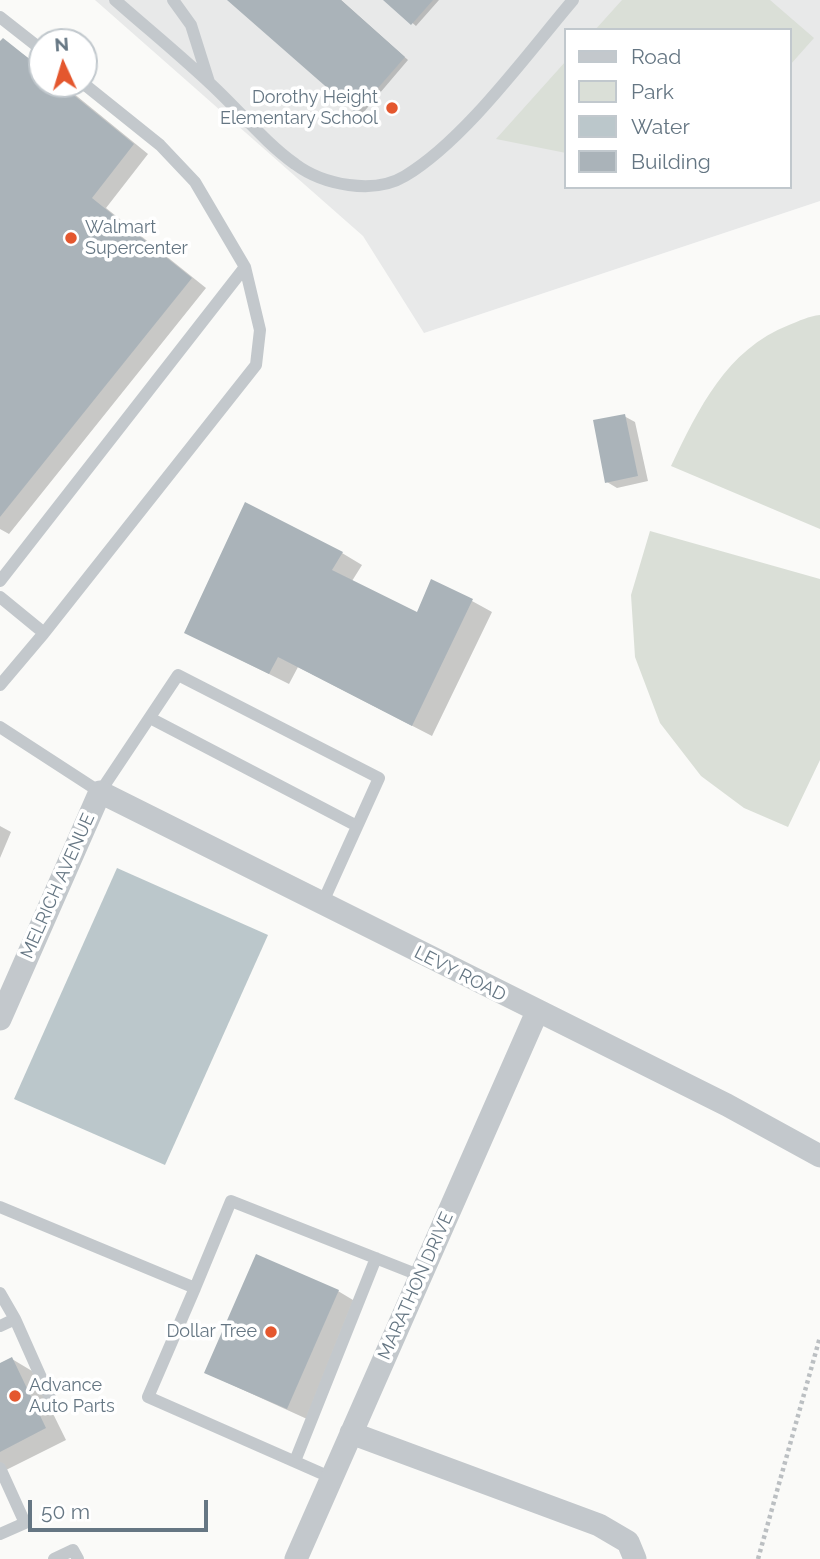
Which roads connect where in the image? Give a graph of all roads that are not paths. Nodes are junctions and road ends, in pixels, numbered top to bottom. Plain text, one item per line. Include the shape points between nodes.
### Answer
1 (115, 0) edge
2 (173, 0) edge
3 (573, 0) edge
4 (0, 17) edge
5 (28, 39) edge
6 (210, 83) junction
7 (98, 95) edge
8 (244, 267) junction
9 (0, 581) edge
10 (0, 597) edge
11 (44, 632) junction
12 (0, 685) edge
13 (150, 718) junction
14 (0, 727) edge
15 (100, 792) junction
16 (357, 826) junction
17 (322, 904) junction
18 (537, 1012) junction
19 (0, 1019) edge
20 (820, 1156) edge
21 (0, 1207) edge
22 (376, 1258) junction
23 (421, 1276) junction
24 (195, 1288) junction
25 (0, 1293) edge
26 (15, 1319) junction
27 (0, 1326) edge
28 (55, 1409) dead end
29 (352, 1433) junction
30 (295, 1461) junction
31 (0, 1468) edge
32 (332, 1478) junction
33 (0, 1534) edge
34 (54, 1559) edge
35 (78, 1559) edge
36 (296, 1559) edge
37 (635, 1559) edge

1 - 6 lane
2 - 6 lane via 191,25
3 - 6 lane via 464,126 403,177 375,187 330,181 296,165
4 - 5 lane
7 - 8 lane via 160,145 195,182
8 - 9 lane
8 - 11 lane via 260,330 256,365
10 - 11 lane
11 - 12 lane
13 - 15 lane
13 - 16 lane
13 - 16 lane via 178,675 379,778
14 - 15 lane
15 - 17 street, LEVY ROAD
15 - 19 street, MELRICH AVENUE
16 - 17 lane
17 - 18 street, LEVY ROAD
18 - 20 street, LEVY ROAD
18 - 23 street, MARATHON DRIVE
21 - 24 lane
22 - 23 lane
22 - 24 lane via 230,1201
22 - 30 lane
23 - 29 street, MARATHON DRIVE
24 - 30 lane via 148,1397
25 - 26 lane
26 - 27 lane
26 - 28 lane
29 - 32 street, MARATHON DRIVE
29 - 37 street via 599,1525 628,1542
30 - 32 lane
31 - 33 lane via 25,1523
32 - 36 street, MARATHON DRIVE
34 - 35 lane via 73,1550

